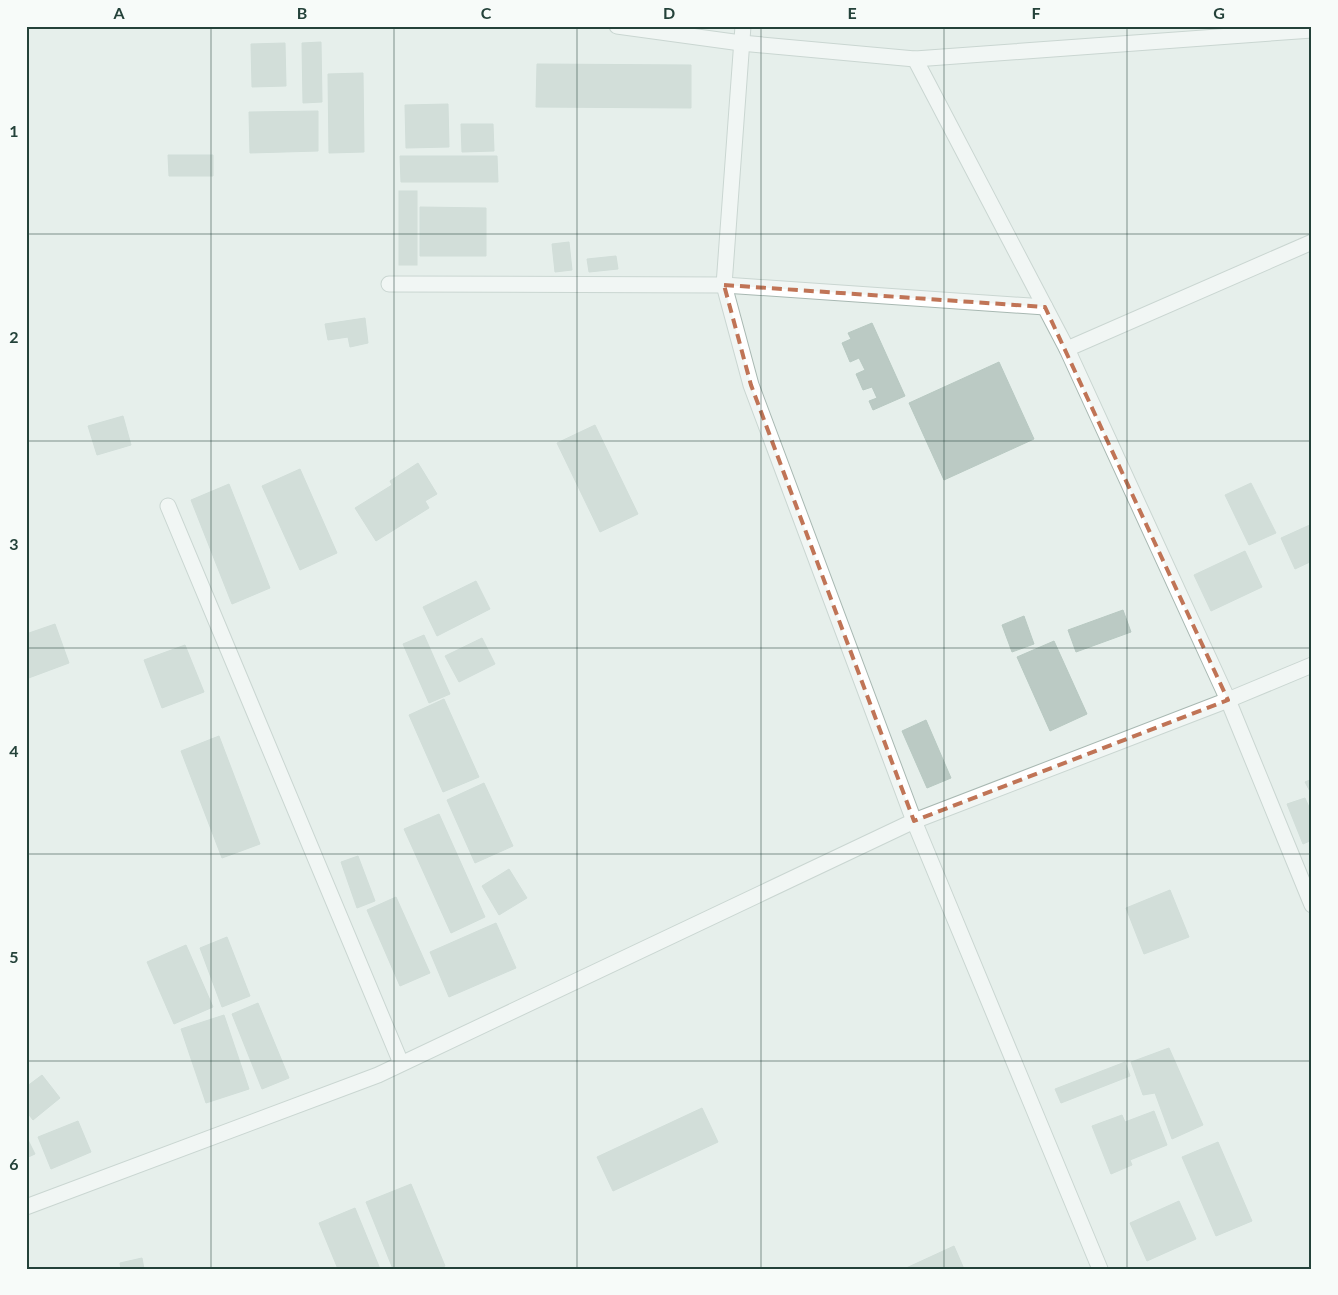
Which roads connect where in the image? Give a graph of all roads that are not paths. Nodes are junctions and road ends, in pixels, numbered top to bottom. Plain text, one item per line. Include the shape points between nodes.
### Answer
1 (617, 26) edge
2 (743, 26) edge
3 (1312, 30) edge
4 (741, 43) junction
5 (915, 60) junction
6 (1312, 242) edge
7 (389, 284) dead end
8 (724, 285) junction
9 (1045, 307) junction
10 (1067, 349) junction
11 (168, 506) dead end
12 (1312, 665) edge
13 (1228, 700) junction
14 (914, 822) junction
15 (1312, 905) edge
16 (401, 1063) junction
17 (26, 1207) edge
18 (1100, 1269) edge

1 - 4 street
2 - 4 street
3 - 5 street
4 - 5 street
4 - 8 street
5 - 9 street
6 - 10 street
7 - 8 street
8 - 9 street
8 - 14 street via 751,385
9 - 10 street
10 - 13 street
11 - 16 street
12 - 13 street
13 - 14 street
13 - 15 street
14 - 16 street
14 - 18 street
16 - 17 street via 378,1075

